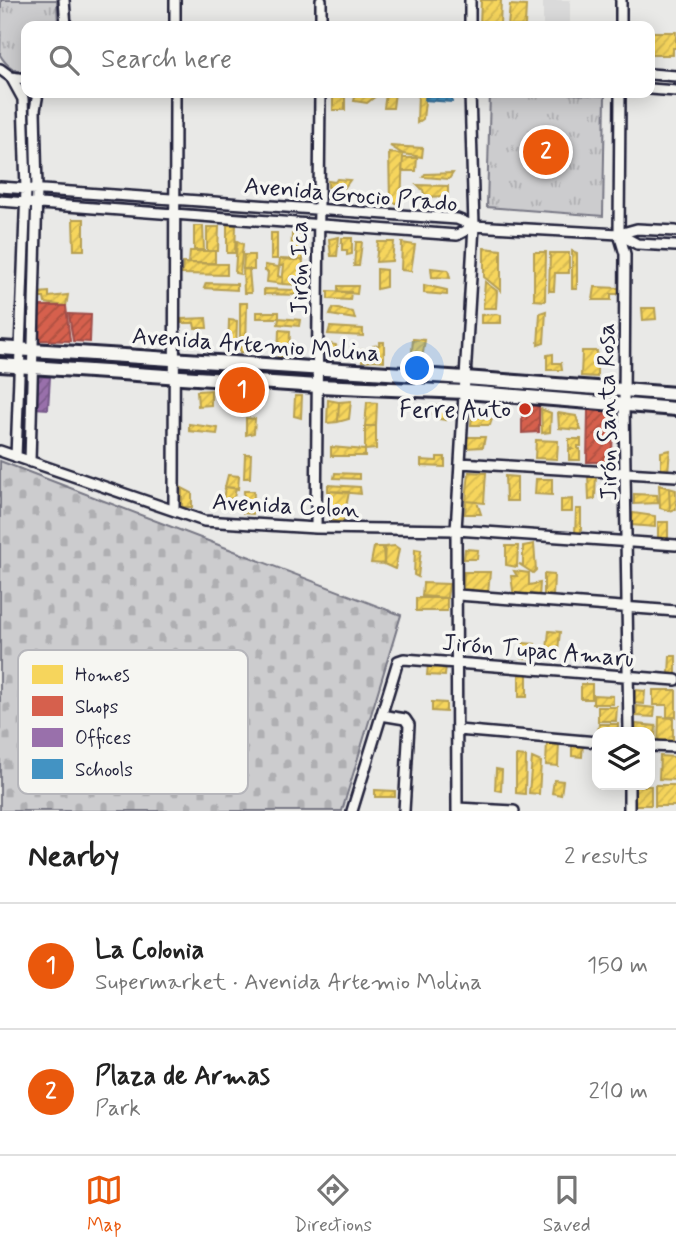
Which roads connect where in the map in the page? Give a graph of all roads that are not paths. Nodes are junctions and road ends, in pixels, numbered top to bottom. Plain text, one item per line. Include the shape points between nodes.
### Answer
1 (64, 0) edge
2 (175, 0) edge
3 (321, 0) edge
4 (470, 0) edge
5 (621, 0) edge
6 (66, 21) edge
7 (175, 21) edge
8 (321, 21) edge
9 (470, 21) edge
10 (621, 21) edge
11 (0, 69) edge
12 (655, 74) edge
13 (676, 76) edge
14 (11, 77) junction
15 (21, 78) edge
16 (655, 89) edge
17 (676, 91) edge
18 (21, 95) edge
19 (22, 98) edge
20 (37, 98) edge
21 (175, 98) edge
22 (320, 98) edge
23 (470, 98) edge
24 (620, 98) edge
25 (0, 187) edge
26 (26, 188) junction
27 (37, 189) junction
28 (175, 200) junction
29 (0, 201) edge
30 (25, 202) junction
31 (36, 203) junction
32 (319, 209) junction
33 (175, 214) junction
34 (319, 225) junction
35 (474, 226) junction
36 (676, 231) edge
37 (618, 234) junction
38 (676, 246) edge
39 (0, 348) edge
40 (27, 350) junction
41 (175, 361) junction
42 (0, 365) edge
43 (26, 367) junction
44 (318, 370) junction
45 (174, 375) junction
46 (466, 378) junction
47 (318, 386) junction
48 (624, 391) junction
49 (465, 393) junction
50 (676, 394) edge
51 (624, 404) junction
52 (676, 409) edge
53 (0, 451) edge
54 (16, 457) junction
55 (30, 462) junction
56 (460, 463) junction
57 (626, 472) junction
58 (676, 476) edge
59 (174, 509) junction
60 (316, 528) junction
61 (456, 530) junction
62 (627, 541) junction
63 (676, 545) edge
64 (458, 595) junction
65 (629, 607) junction
66 (676, 611) edge
67 (458, 663) junction
68 (629, 677) junction
69 (676, 680) edge
70 (381, 715) junction
71 (629, 727) edge
72 (458, 730) junction
73 (592, 742) edge
74 (655, 746) edge
75 (676, 747) edge
76 (629, 790) edge
77 (457, 810) edge
78 (352, 811) edge
79 (404, 811) edge
80 (514, 811) edge
81 (629, 811) edge

1 - 6 street
2 - 7 street
3 - 8 street
4 - 9 street
5 - 10 street
11 - 14 street
12 - 13 street
14 - 15 street
14 - 18 street
16 - 17 street
19 - 26 street
20 - 27 street
21 - 28 street
22 - 32 street, Jirón Ica
23 - 35 street
24 - 37 street, Jirón Santa Rosa
25 - 26 street, Avenida Grocio Prado
26 - 27 street, Avenida Grocio Prado
26 - 30 street
27 - 28 street, Avenida Grocio Prado
27 - 31 street
28 - 32 street, Avenida Grocio Prado
28 - 33 street
29 - 30 street, Avenida Grocio Prado
30 - 31 street, Avenida Grocio Prado
30 - 40 street
31 - 33 street, Avenida Grocio Prado
31 - 40 street
32 - 34 street, Jirón Ica
32 - 35 street, Avenida Grocio Prado via 457,219
33 - 34 street, Avenida Grocio Prado
33 - 41 street
34 - 35 street, Avenida Grocio Prado via 457,235
34 - 44 street, Jirón Ica
35 - 37 street
35 - 46 street
36 - 37 street via 637,229
37 - 38 street via 637,244
37 - 48 street, Jirón Santa Rosa via 625,254
39 - 40 street, Avenida Artemio Molina
40 - 41 street, Avenida Artemio Molina
40 - 43 street
41 - 44 street, Avenida Artemio Molina
41 - 45 street
42 - 43 street, Avenida Artemio Molina
43 - 45 street, Avenida Artemio Molina
43 - 54 street
43 - 55 street
44 - 46 street, Avenida Artemio Molina
44 - 47 street, Jirón Ica
45 - 47 street, Avenida Artemio Molina
45 - 59 street
46 - 48 street, Avenida Artemio Molina
46 - 49 street
47 - 49 street, Avenida Artemio Molina
47 - 60 street, Jirón Ica
48 - 50 street, Avenida Artemio Molina
48 - 51 street, Jirón Santa Rosa
49 - 51 street, Avenida Artemio Molina
49 - 56 street
51 - 52 street, Avenida Artemio Molina
51 - 57 street, Jirón Santa Rosa
53 - 54 street, Avenida Colon
54 - 55 street, Avenida Colon
55 - 59 street, Avenida Colon
56 - 57 street
56 - 61 street
57 - 58 street
57 - 62 street, Jirón Santa Rosa
59 - 60 street, Avenida Colon via 204,521
60 - 61 street, Avenida Colon
61 - 62 street, Avenida Colon
61 - 64 street
62 - 63 street, Avenida Colon
62 - 65 street, Jirón Santa Rosa
64 - 65 street
64 - 67 street
65 - 66 street
65 - 68 street, Jirón Santa Rosa
67 - 68 street, Jirón Tupac Amaru
67 - 70 street, Jirón Tupac Amaru via 398,662
67 - 72 street
68 - 69 street, Jirón Tupac Amaru
68 - 71 street, Jirón Santa Rosa
70 - 78 street
70 - 79 street via 405,719 409,725
72 - 73 street
72 - 77 street
74 - 75 street
76 - 81 street
77 - 80 street

